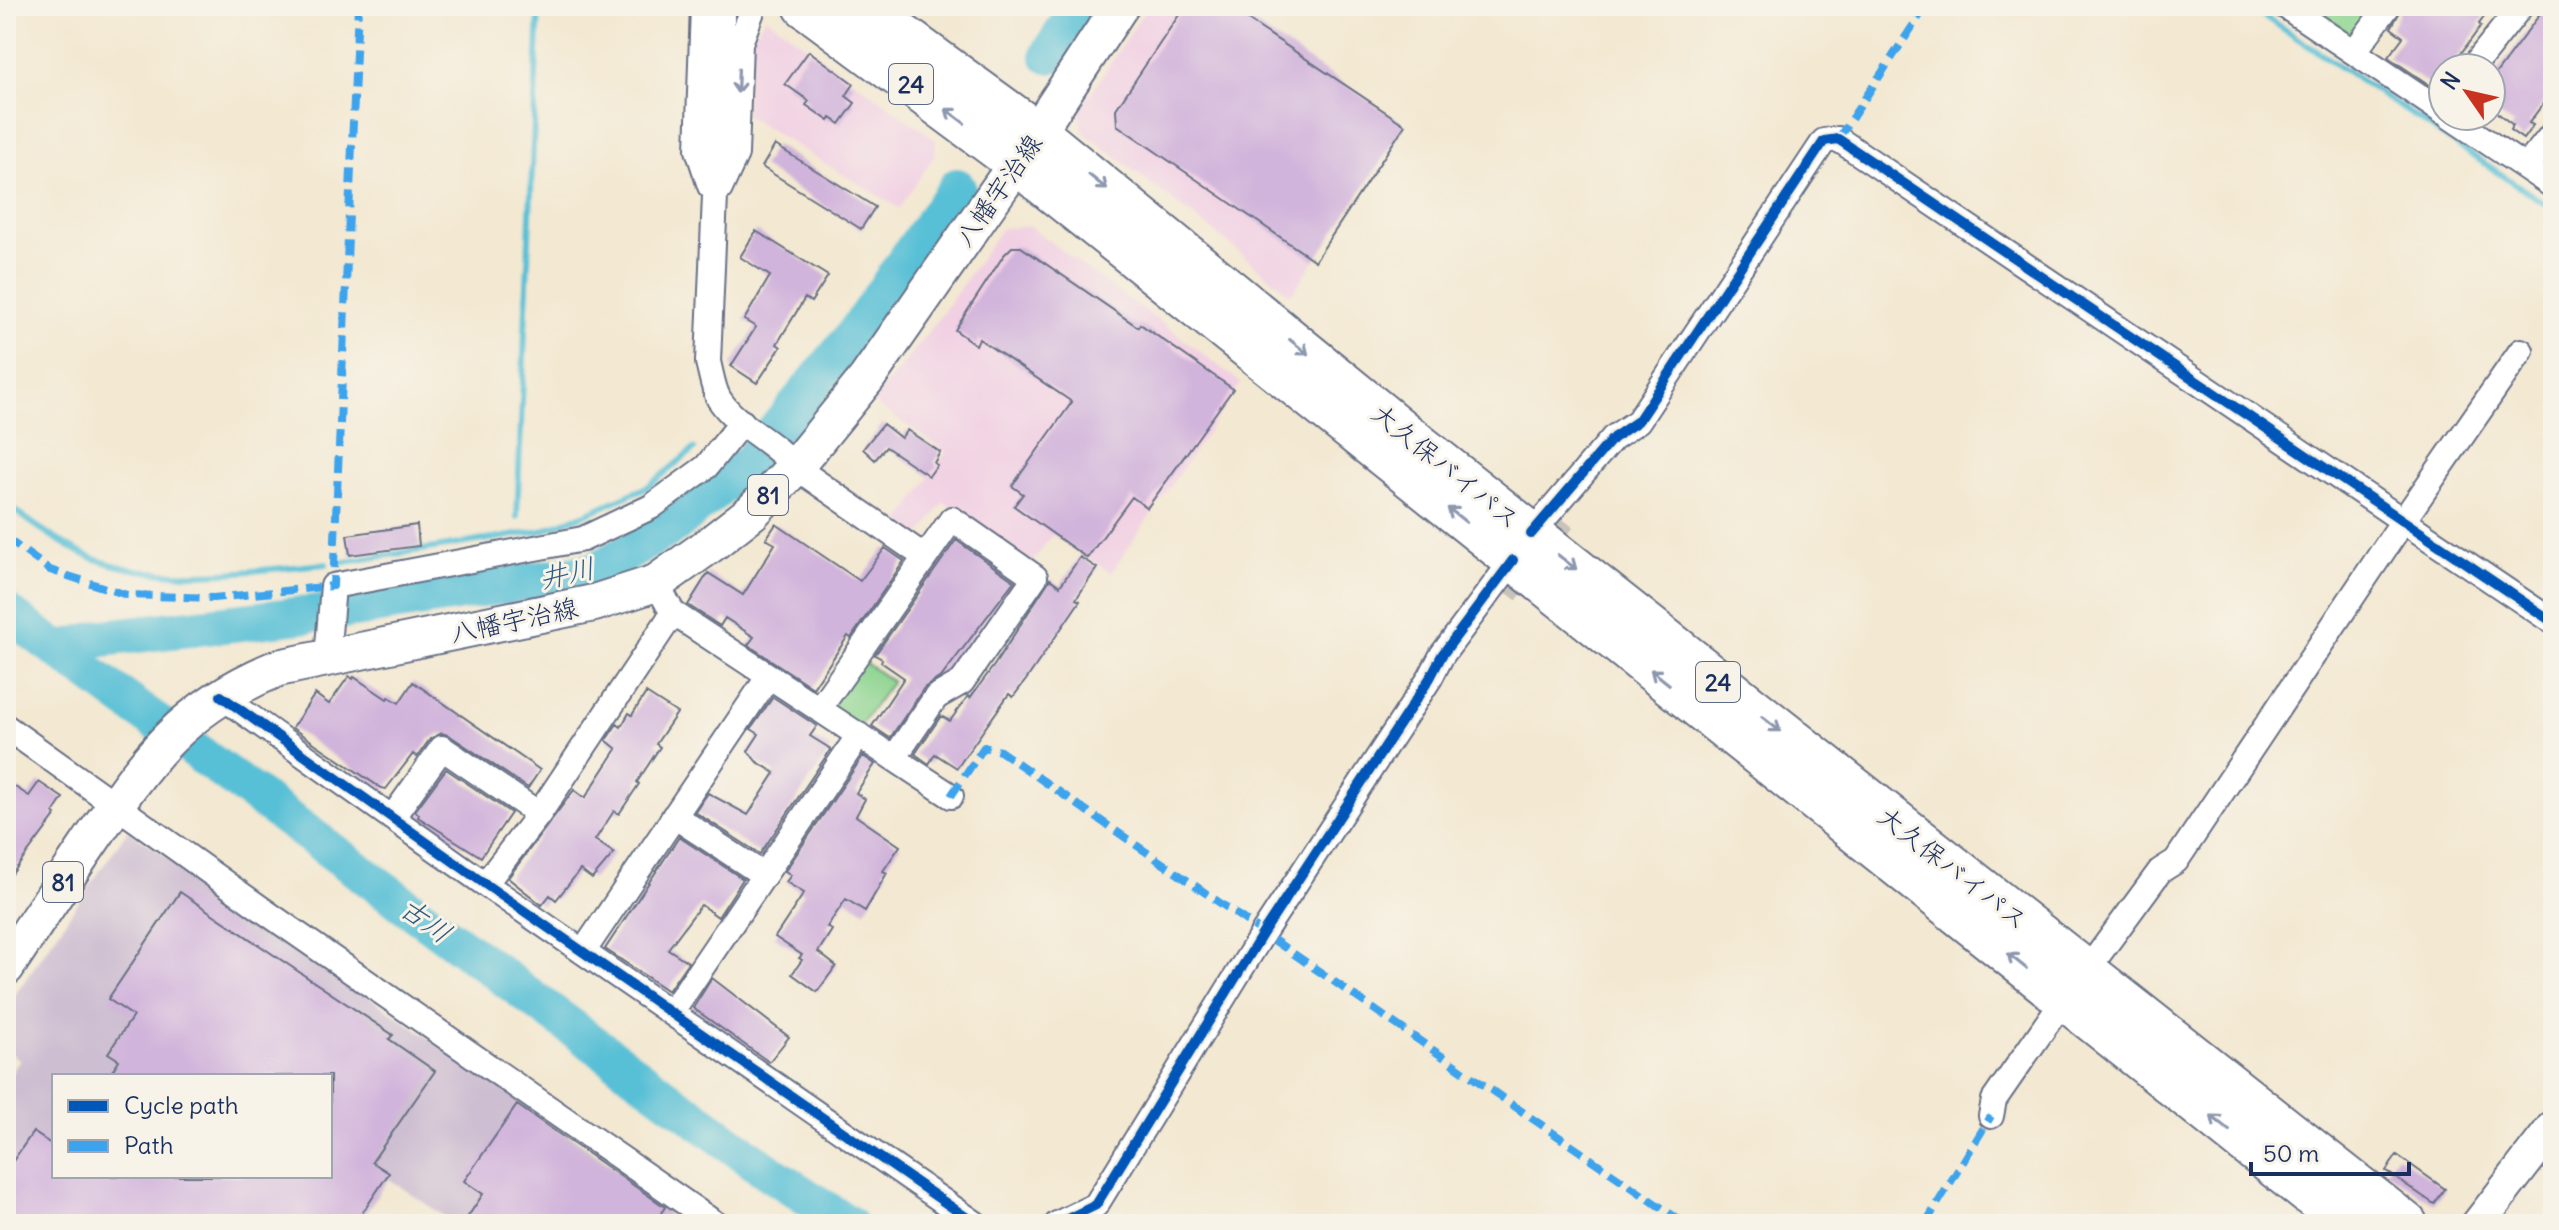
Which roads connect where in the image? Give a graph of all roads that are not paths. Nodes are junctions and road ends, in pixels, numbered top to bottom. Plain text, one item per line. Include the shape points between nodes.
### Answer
1 (703, 6) edge
2 (723, 6) edge
3 (754, 6) edge
4 (805, 6) edge
5 (862, 6) edge
6 (1120, 6) edge
7 (2285, 6) edge
8 (2388, 6) edge
9 (2521, 6) edge
10 (2354, 52) junction
11 (2485, 52) edge
12 (2427, 100) edge
13 (2475, 132) edge
14 (2553, 133) edge
15 (1027, 148) junction
16 (2526, 167) junction
17 (2553, 186) edge
18 (715, 199) junction
19 (2521, 351) dead end
20 (1638, 421) junction
21 (742, 422) junction
22 (790, 461) junction
23 (2403, 521) junction
24 (1529, 552) junction
25 (925, 557) junction
26 (664, 598) junction
27 (2553, 622) edge
28 (328, 646) junction
29 (769, 676) junction
30 (1430, 678) junction
31 (217, 698) junction
32 (819, 709) junction
33 (6, 727) edge
34 (859, 735) junction
35 (894, 758) junction
36 (951, 796) dead end
37 (118, 801) junction
38 (539, 814) junction
39 (674, 816) junction
40 (392, 818) junction
41 (764, 875) junction
42 (485, 884) junction
43 (583, 952) junction
44 (6, 967) edge
45 (2080, 989) junction
46 (671, 1013) junction
47 (2553, 1127) edge
48 (716, 1224) edge
49 (976, 1224) edge
50 (1057, 1224) edge
51 (2347, 1224) edge
52 (2406, 1224) edge
53 (2478, 1224) edge

1 - 18 street via 698,150
2 - 18 street
3 -> 18 street via 740,43 736,154
15 -> 4 highway, 大久保バイパス / 24
5 - 15 highway, 大久保バイパス / 24
6 - 15 main road, 八幡宇治線 / 81
7 - 10 street
8 - 10 street
9 - 11 street
10 - 12 street
13 - 16 street
14 - 16 street
15 - 22 main road, 八幡宇治線 / 81 via 867,378
15 - 24 highway, 大久保バイパス / 24
16 - 17 street
18 - 21 street via 708,362 718,398
19 - 23 street
20 - 23 street via 1824,141 1838,139
20 - 24 street via 1625,443
20 - 24 street via 1613,438
21 - 22 street
21 - 28 street via 706,467 651,507 583,539 333,586
22 - 25 street
22 - 26 main road, 八幡宇治線 / 81 via 752,512
23 - 27 street
23 - 45 street via 2176,861 2160,871
24 - 30 street via 1442,655
24 - 30 street via 1444,673
24 - 45 highway, 大久保バイパス / 24
25 - 32 street
25 - 35 street via 952,519 1035,577 962,682 936,697
26 - 28 main road, 八幡宇治線 / 81 via 594,603
26 - 29 street
26 - 38 street
28 - 31 main road, 八幡宇治線 / 81
29 - 32 street
29 - 39 street
30 - 50 street via 1263,933 1096,1205
31 - 37 main road, 八幡宇治線 / 81 via 155,751
31 - 40 street
32 - 34 street
33 - 37 street
34 - 35 street
34 - 41 street
35 - 36 street
37 - 44 main road, 八幡宇治線 / 81
37 - 48 street
38 - 40 street via 442,748
38 - 42 street
39 - 41 street
39 - 43 street
40 - 42 street
41 - 46 street
42 - 43 street
43 - 46 street
51 -> 45 highway, 大久保バイパス / 24
45 - 52 highway, 大久保バイパス / 24
46 - 49 street
47 - 53 street

